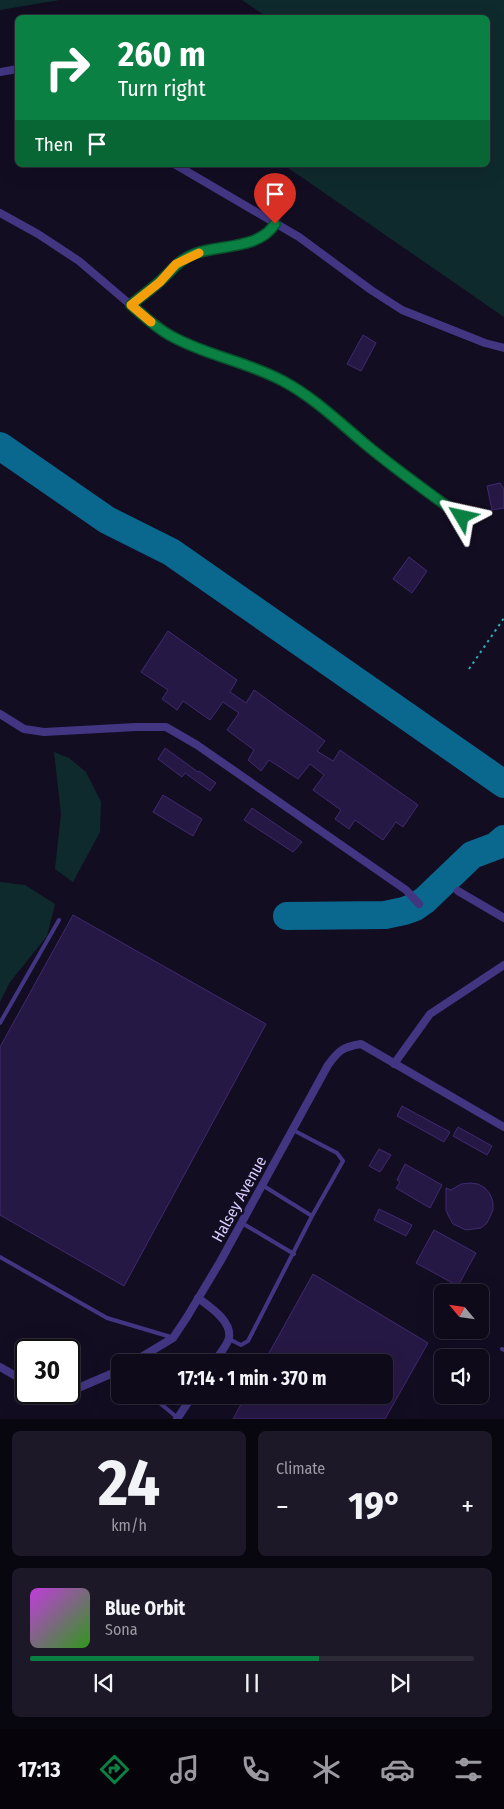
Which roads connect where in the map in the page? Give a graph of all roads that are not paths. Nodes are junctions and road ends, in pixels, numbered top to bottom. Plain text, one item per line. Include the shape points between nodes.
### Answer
1 (15, 70) edge
2 (0, 72) edge
3 (179, 167) edge
4 (0, 213) edge
5 (275, 224) junction
6 (131, 305) junction
7 (504, 348) edge
8 (462, 517) dead end
9 (0, 714) edge
10 (458, 891) dead end
11 (419, 904) dead end
12 (504, 918) edge
13 (60, 920) dead end
14 (504, 965) edge
15 (0, 1023) edge
16 (394, 1064) junction
17 (504, 1127) edge
18 (293, 1130) junction
19 (262, 1185) junction
20 (312, 1216) junction
21 (241, 1223) junction
22 (294, 1254) junction
23 (0, 1257) edge
24 (198, 1298) junction
25 (173, 1338) junction
26 (228, 1339) junction
27 (146, 1354) edge
28 (219, 1354) edge
29 (0, 1367) edge
30 (111, 1374) edge
31 (15, 1376) edge
32 (80, 1387) edge
33 (160, 1404) edge
34 (187, 1404) edge
35 (178, 1419) edge

1 - 2 street
3 - 5 street
4 - 6 street via 79,261
5 - 6 street via 250,242 194,254 176,264 160,282
5 - 7 street via 299,237 402,310
6 - 8 street via 174,338 282,380 323,407 365,444
9 - 11 street via 24,729 44,732 166,728 197,745 299,814 406,890
10 - 12 street
13 - 15 lane
14 - 16 street via 430,1014
16 - 17 street
16 - 18 street, Halsey Avenue via 361,1044 345,1047 328,1065
18 - 19 street, Halsey Avenue
18 - 20 lane via 337,1153 343,1161
19 - 20 lane
19 - 21 street, Halsey Avenue
20 - 22 lane
21 - 22 lane
21 - 24 street, Halsey Avenue
22 - 26 lane via 248,1341 241,1345
23 - 25 lane via 106,1318
24 - 25 street, Halsey Avenue
24 - 26 street via 228,1326
25 - 27 street, Halsey Avenue
26 - 28 street
29 - 31 street
30 - 32 street
33 - 35 lane
34 - 35 street

